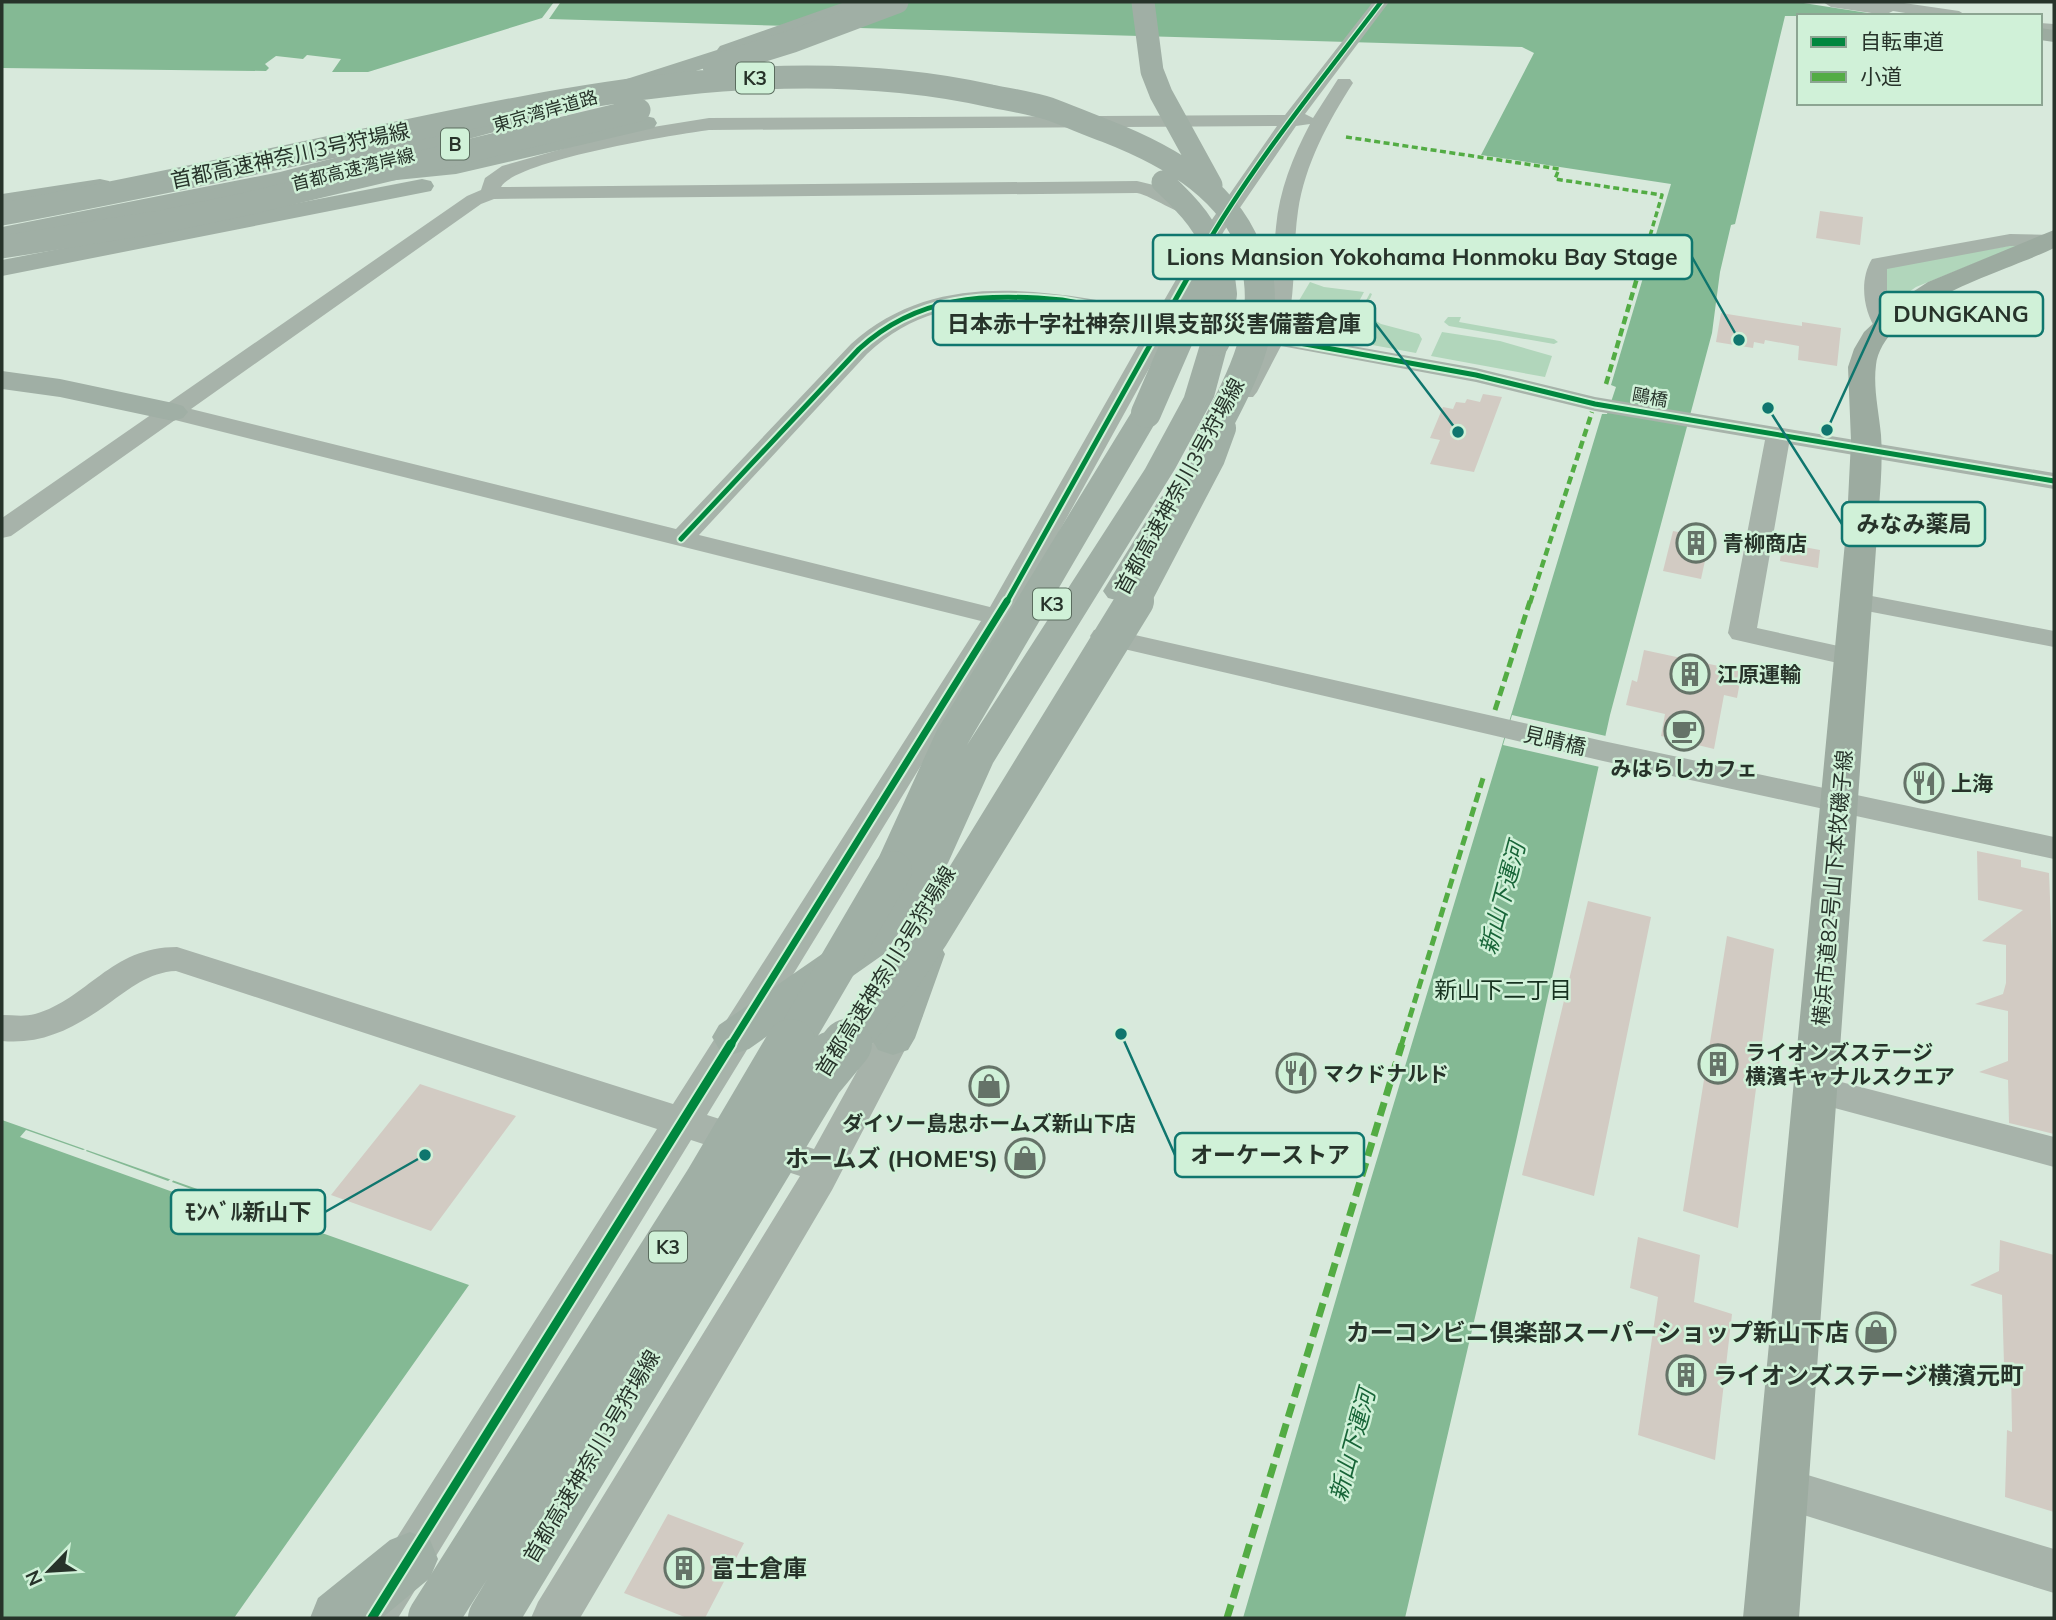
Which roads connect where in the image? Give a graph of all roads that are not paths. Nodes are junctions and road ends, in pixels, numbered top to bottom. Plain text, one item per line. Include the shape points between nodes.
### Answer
1 (864, 2) edge
2 (870, 2) edge
3 (875, 2) edge
4 (897, 2) edge
5 (913, 2) edge
6 (1130, 2) edge
7 (1143, 2) edge
8 (1381, 2) edge
9 (1399, 2) edge
10 (1831, 2) edge
11 (1866, 2) edge
12 (1906, 14) edge
13 (1946, 14) edge
14 (834, 26) junction
15 (1360, 43) junction
16 (1294, 116) junction
17 (1320, 119) junction
18 (646, 123) joint
19 (510, 162) junction
20 (491, 193) junction
21 (2, 201) edge
22 (2, 214) edge
23 (1223, 218) junction
24 (2, 232) edge
25 (2053, 244) edge
26 (2, 246) edge
27 (2, 268) edge
28 (1164, 319) junction
29 (1885, 326) junction
30 (1266, 329) junction
31 (1214, 341) junction
32 (14, 382) edge
33 (173, 412) junction
34 (1866, 429) junction
35 (1778, 434) junction
36 (2054, 481) edge
37 (2, 530) edge
38 (681, 539) junction
39 (1856, 601) junction
40 (998, 617) junction
41 (1104, 636) junction
42 (2054, 639) edge
43 (1851, 657) junction
44 (1839, 802) junction
45 (2054, 848) edge
46 (893, 870) junction
47 (2, 1028) edge
48 (734, 1037) junction
49 (893, 1038) junction
50 (818, 1079) junction
51 (1814, 1090) junction
52 (681, 1123) junction
53 (2054, 1152) edge
54 (824, 1168) junction
55 (1781, 1488) junction
56 (410, 1559) junction
57 (2054, 1571) edge
58 (563, 1616) edge
59 (338, 1618) edge
60 (372, 1618) edge
61 (433, 1618) edge
62 (493, 1618) edge
63 (1771, 1618) edge

1 - 24 highway, 東京湾岸道路, bridge via 681,65 468,128 265,178
2 - 24 highway, 首都高速湾岸線 / B, bridge via 696,63 503,121 259,181
3 - 24 highway, 東京湾岸道路, bridge via 688,67 462,134 217,193
4 - 14 highway, 首都高速湾岸線 / B, bridge
5 - 14 highway, B, bridge
6 - 46 highway, K3, bridge via 1140,91 1199,203 1207,245 1201,278 1185,329 1146,413 955,730
7 - 50 highway, K3, bridge via 1152,71 1219,200 1230,233 1238,324 1231,399 1210,458 1141,592 930,935 896,985
8 - 15 street
9 - 15 street
10 - 12 street
11 - 13 street
14 - 26 highway, 首都高速湾岸線 / B, bridge via 622,96 443,147
15 - 16 street
15 - 17 street
16 - 17 street
16 - 18 street via 741,114
16 - 19 street via 709,124
16 - 23 street
17 - 30 street via 1289,210 1278,316
18 - 19 highway
19 - 20 street via 492,182
19 - 21 highway, bridge via 411,173 167,179
19 - 27 highway
20 - 23 street via 1137,187 1159,192 1194,212
20 - 33 street via 474,200
22 - 30 highway, 首都高速神奈川3号狩場線 / K3, bridge via 608,92 748,78 881,80 975,93 1048,110 1118,134 1172,162 1208,188 1245,231 1260,275
23 - 28 street
25 - 29 main road, 横浜市道82号山下本牧磯子線 via 1936,288
25 - 29 street via 2010,240 1881,264 1876,270 1876,304
25 - 34 main road, 横浜市道82号山下本牧磯子線 via 1937,307 1914,325 1896,348
26 - 31 highway, 首都高速神奈川3号狩場線 / K3, bridge via 246,204 681,102 799,91 892,94 956,102 1031,120 1102,146 1157,177 1194,212 1215,246 1222,280
28 - 30 street, 鷗橋
28 - 38 street, 鷗橋 via 1022,296 951,302 915,311 886,326 859,349
28 - 40 street
29 - 34 main road, 横浜市道82号山下本牧磯子線 via 1861,364
30 - 35 street, 鷗橋 via 1606,405
30 - 41 street via 1261,364
30 - 49 highway, K3, bridge via 993,770
30 - 50 highway, 首都高速神奈川3号狩場線 / K3, bridge via 1204,450 1006,780
31 - 46 highway, 首都高速神奈川3号狩場線 / K3 via 1139,472 1074,568
31 - 48 highway, K3 via 1199,397 1160,469 974,763 934,853 869,943
32 - 33 highway
33 - 37 street
33 - 38 street
34 - 35 street, 鷗橋
34 - 36 street, 鷗橋
34 - 39 main road, 横浜市道82号山下本牧磯子線
35 - 43 street via 1742,633
38 - 40 street
39 - 42 street
39 - 43 main road, 横浜市道82号山下本牧磯子線
40 - 48 street
41 - 44 street, 見晴橋
41 - 49 street
43 - 44 main road, 横浜市道82号山下本牧磯子線
44 - 45 street, 見晴橋
44 - 51 main road, 横浜市道82号山下本牧磯子線
46 - 61 highway, 首都高速神奈川3号狩場線 / K3, bridge via 709,1182
47 - 52 street via 18,1031 43,1024 86,1004 152,960 177,959
48 - 52 street
49 - 54 street
50 - 62 highway, 首都高速神奈川3号狩場線 / K3, bridge
51 - 53 street
51 - 55 main road, 横浜市道82号山下本牧磯子線
52 - 54 street
52 - 56 street
54 - 58 street
55 - 57 street
55 - 63 main road, 横浜市道82号山下本牧磯子線
56 - 58 street
56 - 59 highway
56 - 60 street

